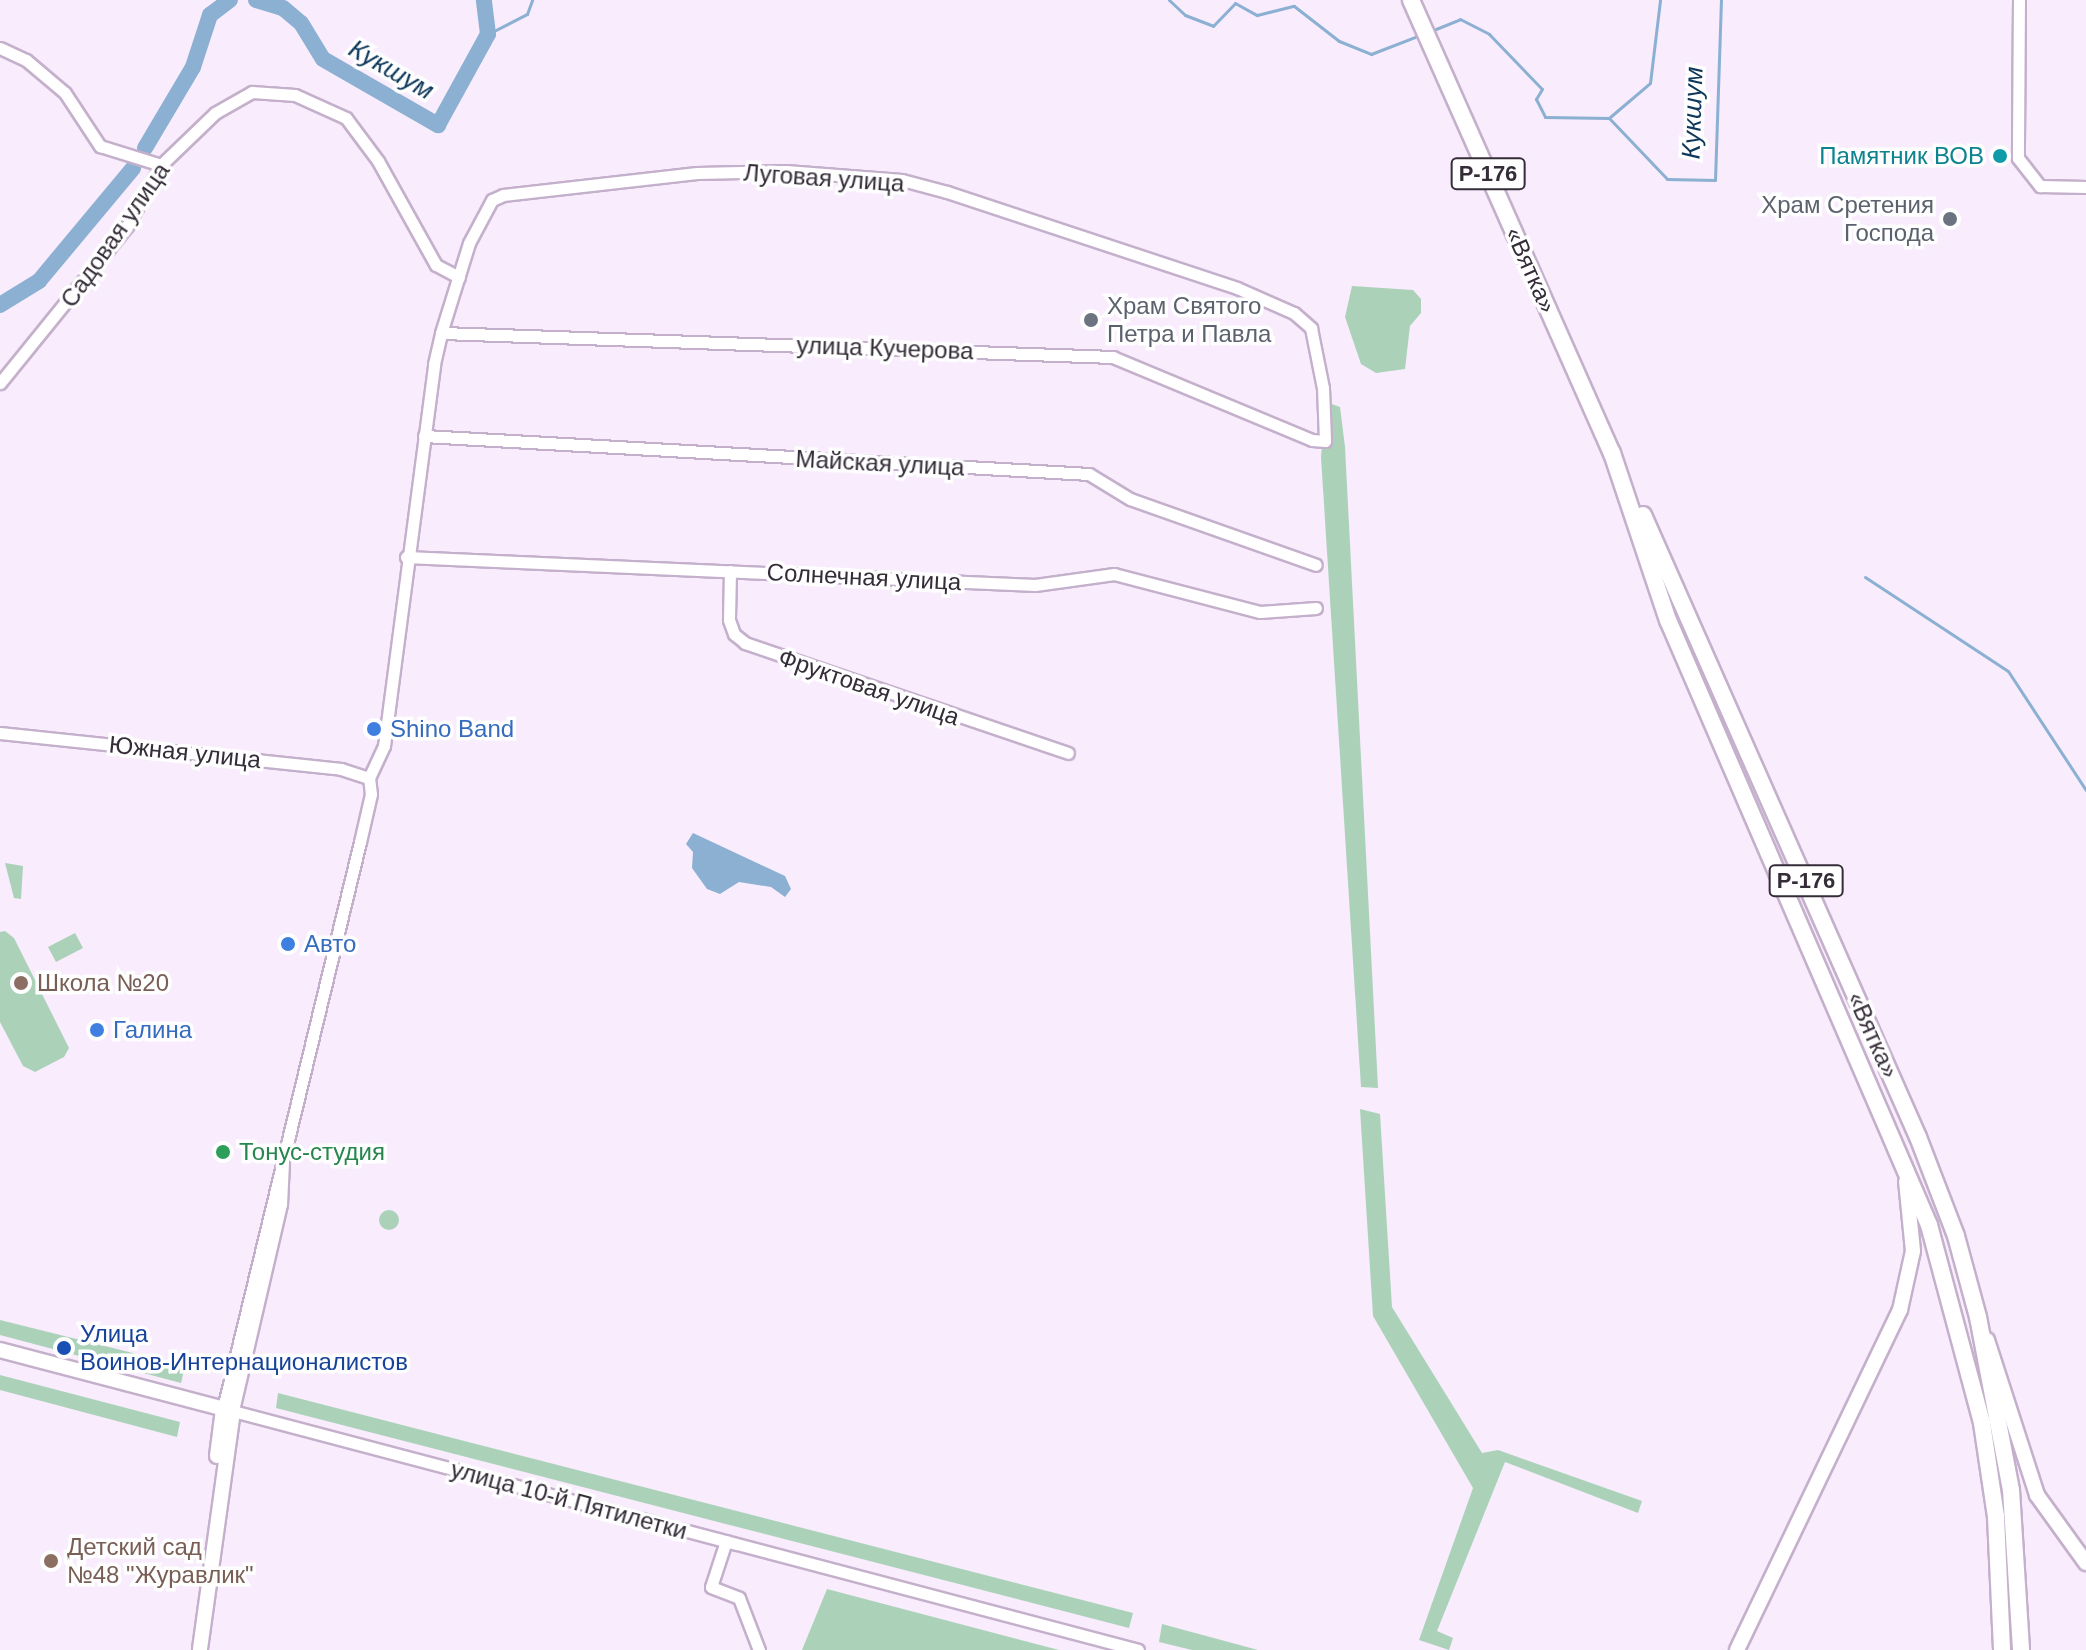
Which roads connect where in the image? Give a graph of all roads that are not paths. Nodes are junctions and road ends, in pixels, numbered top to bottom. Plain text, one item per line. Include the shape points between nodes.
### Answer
1 (1411, 0) edge
2 (2019, 0) edge
3 (0, 48) edge
4 (161, 165) junction
5 (2086, 187) edge
6 (459, 277) junction
7 (441, 333) junction
8 (0, 383) edge
9 (424, 436) junction
10 (1312, 440) joint
11 (1612, 453) junction
12 (406, 557) junction
13 (1316, 565) dead end
14 (730, 571) junction
15 (1316, 608) dead end
16 (0, 733) edge
17 (1068, 753) dead end
18 (369, 778) junction
19 (1897, 1146) junction
20 (1978, 1317) junction
21 (0, 1350) edge
22 (228, 1410) junction
23 (726, 1541) junction
24 (2086, 1563) edge
25 (192, 1650) edge
26 (200, 1650) edge
27 (759, 1650) edge
28 (1138, 1650) edge
29 (1737, 1650) edge
30 (2002, 1650) edge
31 (2021, 1650) edge

1 - 11 highway, «Вятка» / Р-176
2 - 5 street via 2018,158 2040,186
3 - 4 street via 26,60 65,93 100,146
4 - 6 street, Садовая улица via 240,96 270,91 330,109 366,140 436,265
4 - 8 street, Садовая улица via 127,226
6 - 7 street
6 - 10 street, Луговая улица via 475,228 492,200 697,173 786,171 902,180 1237,288 1294,313 1311,328 1323,388 1325,441
7 - 9 street
7 - 10 street, улица Кучерова via 1113,357
9 - 12 street
9 - 13 street, Майская улица via 1089,474 1130,499
11 - 19 highway, «Вятка» / Р-176 via 1668,620
11 - 20 highway, «Вятка» / Р-176 via 1670,572 1918,1137 1956,1236
12 - 14 street, Солнечная улица
12 - 18 street via 384,746
14 - 15 street, Солнечная улица via 1035,585 1114,574 1260,612
14 - 17 street, Фруктовая улица via 729,620 745,643
16 - 18 street, Южная улица via 341,769
18 - 22 street via 368,806
19 - 29 main road via 1912,1223 1909,1283
19 - 30 highway, «Вятка» / Р-176 via 1942,1265 1982,1423 1996,1517
20 - 24 main road via 2037,1495
20 - 31 highway, «Вятка» / Р-176 via 2011,1490
21 - 22 main road, улица 10-й Пятилетки
22 - 23 street, улица 10-й Пятилетки
22 - 25 main road
22 - 26 main road
23 - 27 street via 711,1587 739,1598
23 - 28 street, улица 10-й Пятилетки

